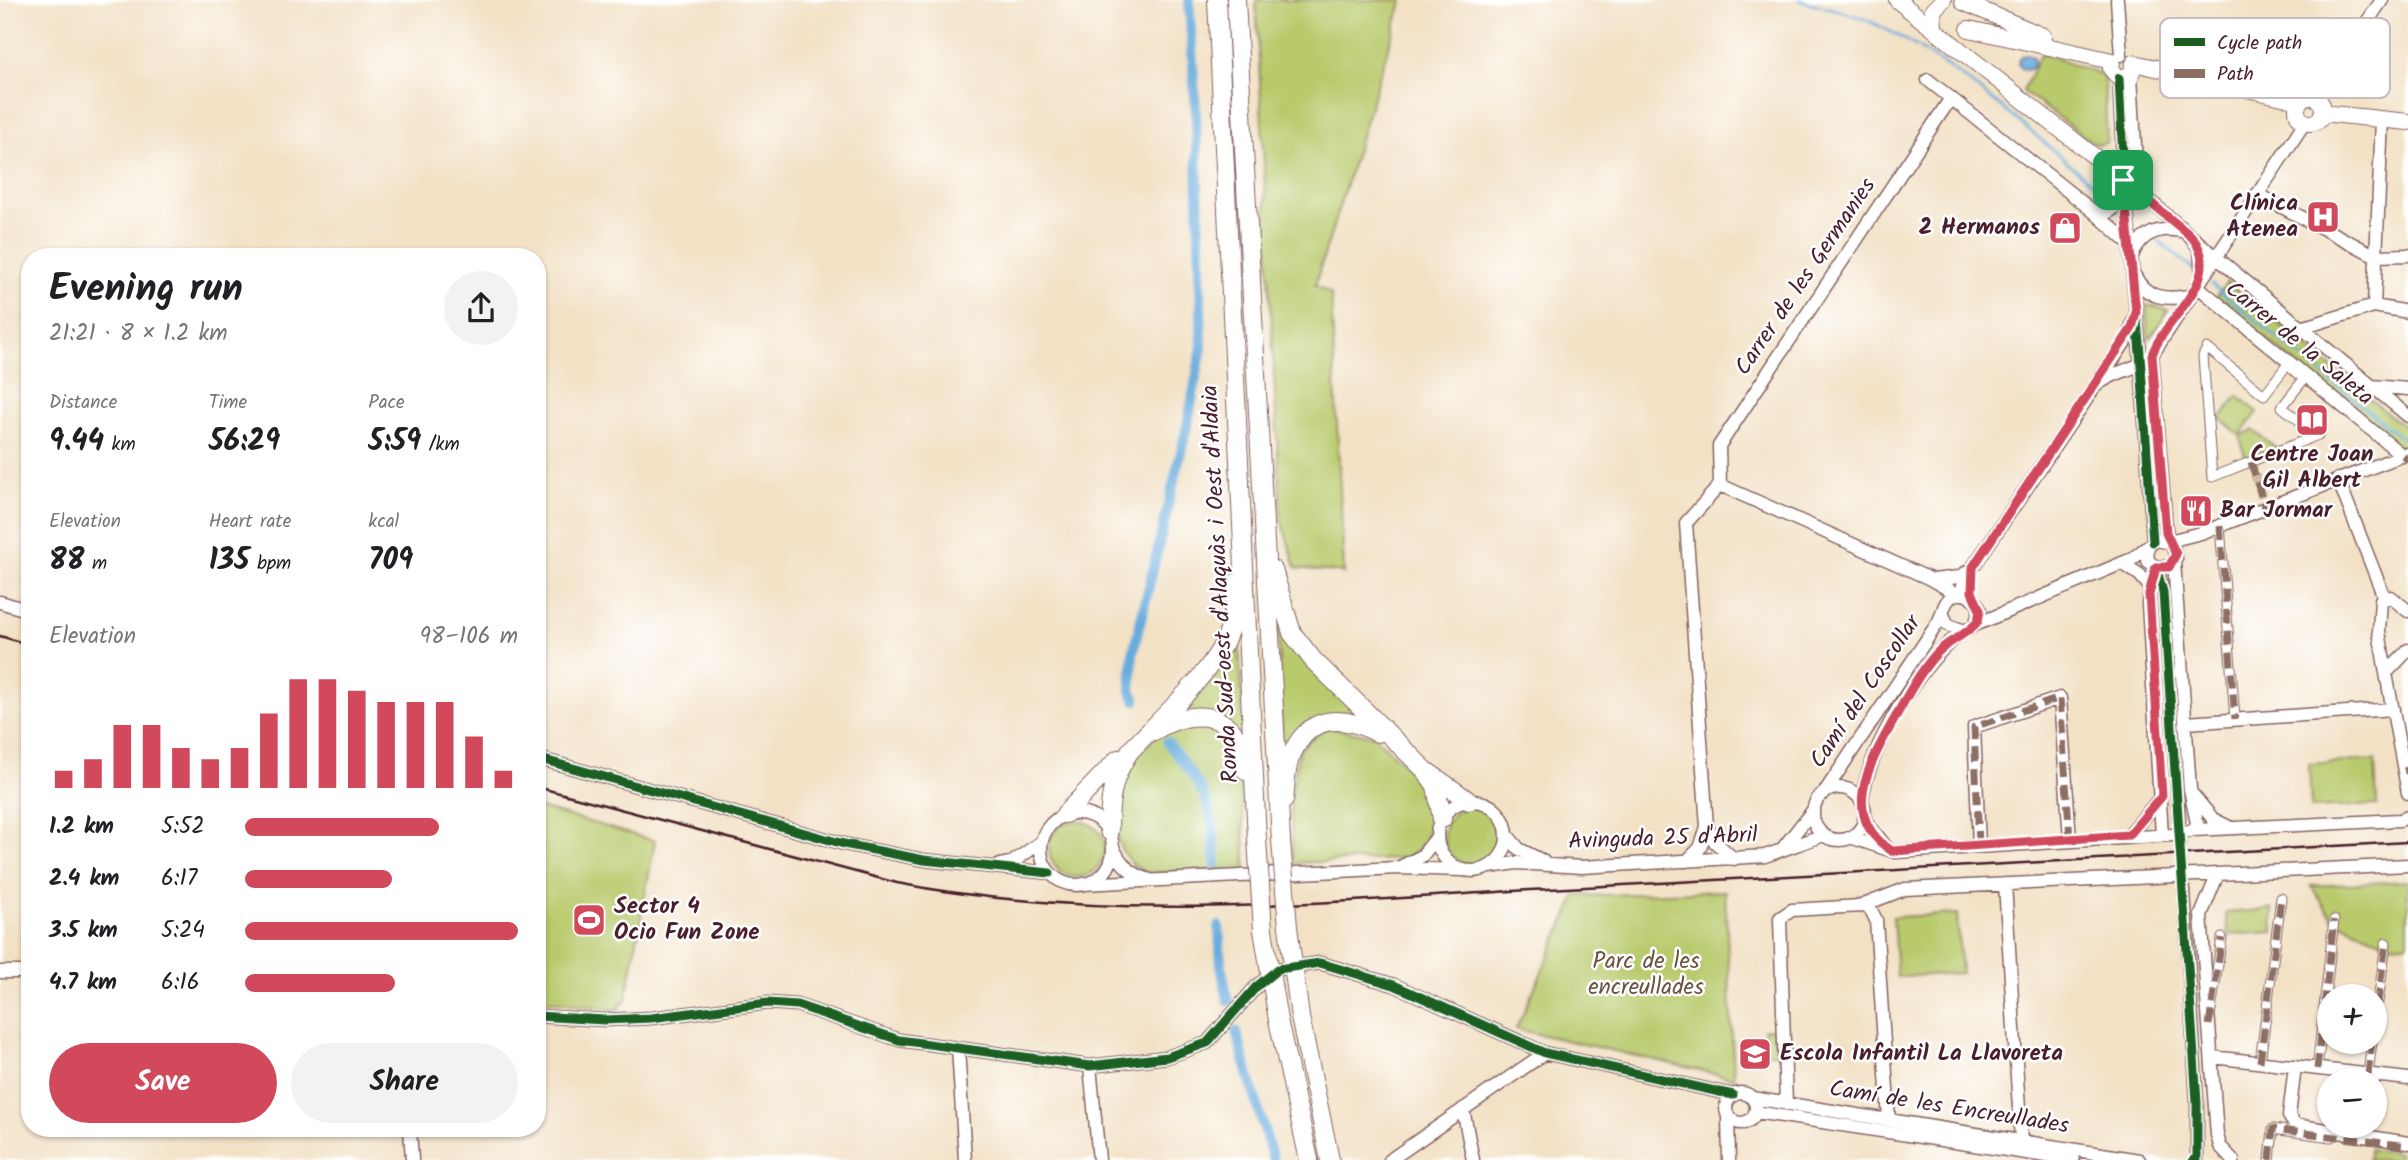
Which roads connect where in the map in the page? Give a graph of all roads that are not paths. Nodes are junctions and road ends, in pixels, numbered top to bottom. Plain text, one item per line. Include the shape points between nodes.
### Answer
1 (1217, 0) edge
2 (1236, 0) edge
3 (1897, 0) edge
4 (1943, 0) edge
5 (2117, 0) edge
6 (2382, 0) edge
7 (1961, 1) edge
8 (2370, 18) edge
9 (1967, 32) junction
10 (1938, 33) junction
11 (2084, 53) junction
12 (2125, 67) junction
13 (2160, 75) edge
14 (1928, 79) dead end
15 (2010, 91) junction
16 (1951, 98) junction
17 (2260, 98) edge
18 (2315, 98) edge
19 (2308, 109) junction
20 (2382, 119) junction
21 (2408, 122) edge
22 (2123, 151) junction
23 (2098, 162) junction
24 (2123, 180) junction
25 (2257, 194) junction
26 (2142, 195) junction
27 (2127, 199) junction
28 (2093, 211) junction
29 (2189, 235) junction
30 (2131, 251) junction
31 (2408, 255) edge
32 (2218, 256) junction
33 (2376, 256) junction
34 (2133, 272) junction
35 (2196, 287) junction
36 (2374, 306) junction
37 (2136, 312) junction
38 (2408, 312) edge
39 (2301, 328) junction
40 (2214, 354) joint
41 (2152, 355) junction
42 (2141, 364) junction
43 (2100, 382) junction
44 (2143, 385) junction
45 (2372, 386) junction
46 (2408, 388) edge
47 (2408, 416) edge
48 (2406, 456) edge
49 (2338, 479) junction
50 (1720, 485) junction
51 (2220, 526) junction
52 (2201, 533) junction
53 (2168, 541) junction
54 (2150, 546) junction
55 (1263, 548) junction
56 (1244, 550) junction
57 (2122, 563) junction
58 (2165, 563) junction
59 (1973, 568) junction
60 (1931, 579) junction
61 (2150, 587) junction
62 (1958, 594) junction
63 (2384, 597) junction
64 (1976, 601) junction
65 (0, 602) edge
66 (21, 608) edge
67 (1944, 610) junction
68 (2408, 611) edge
69 (2009, 613) junction
70 (1970, 628) junction
71 (2408, 650) edge
72 (2386, 673) junction
73 (2393, 709) junction
74 (2235, 719) junction
75 (2186, 723) junction
76 (1391, 739) junction
77 (1136, 744) junction
78 (546, 761) edge
79 (1425, 770) junction
80 (2406, 771) edge
81 (2190, 789) junction
82 (1824, 793) junction
83 (2408, 793) edge
84 (2162, 796) junction
85 (1469, 801) junction
86 (1862, 801) junction
87 (1814, 808) junction
88 (1065, 814) junction
89 (2408, 817) edge
90 (1441, 819) junction
91 (1864, 819) junction
92 (2179, 820) tunnel mouth
93 (1707, 827) junction
94 (2235, 829) junction
95 (2194, 830) junction
96 (1824, 835) junction
97 (2129, 835) junction
98 (2162, 835) junction
99 (1508, 836) junction
100 (1437, 837) junction
101 (1850, 837) junction
102 (1111, 839) junction
103 (2070, 839) junction
104 (1257, 840) junction
105 (1281, 841) junction
106 (1041, 842) junction
107 (1979, 845) junction
108 (1781, 851) junction
109 (1892, 851) junction
110 (1734, 859) junction
111 (1688, 861) junction
112 (1547, 863) junction
113 (2408, 865) edge
114 (989, 867) junction
115 (1490, 867) junction
116 (1397, 868) junction
117 (1462, 870) junction
118 (1050, 873) junction
119 (2217, 876) junction
120 (1161, 883) junction
121 (1083, 884) junction
122 (2005, 884) junction
123 (2184, 890) tunnel mouth
124 (2281, 898) dead end
125 (1861, 906) junction
126 (2334, 920) dead end
127 (2222, 938) dead end
128 (2386, 943) dead end
129 (0, 972) edge
130 (21, 972) edge
131 (2380, 984) edge
132 (546, 1017) edge
133 (2209, 1025) junction
134 (958, 1048) junction
135 (1545, 1053) junction
136 (2212, 1057) junction
137 (2260, 1062) junction
138 (1090, 1066) junction
139 (2295, 1066) junction
140 (2317, 1068) edge
141 (2317, 1069) edge
142 (2387, 1077) edge
143 (2408, 1079) edge
144 (1707, 1092) junction
145 (1733, 1095) junction
146 (1752, 1098) junction
147 (1786, 1104) junction
148 (1464, 1109) junction
149 (1727, 1113) junction
150 (1752, 1116) junction
151 (1889, 1120) junction
152 (411, 1137) edge
153 (2021, 1141) junction
154 (1728, 1143) junction
155 (2408, 1145) edge
156 (2007, 1155) edge
157 (412, 1160) edge
158 (965, 1160) edge
159 (1099, 1160) edge
160 (1309, 1160) edge
161 (1330, 1160) edge
162 (1390, 1160) edge
163 (1473, 1160) edge
164 (1729, 1160) edge
165 (2073, 1160) edge
166 (2139, 1160) edge
167 (2200, 1160) edge
168 (2233, 1160) edge
169 (2270, 1160) edge

1 - 56 main road, Ronda Sud-oest d'Alaquàs i Oest d'Aldaia
2 - 55 main road, Ronda Sud-oest d'Alaquàs i Oest d'Aldaia
3 - 10 street
4 - 10 street via 1933,10
5 - 12 street
6 - 8 street
7 - 9 street via 1972,17
7 - 11 street
9 - 10 street via 1954,39
9 - 11 street
9 - 15 street via 1968,49
10 - 15 street
11 - 12 street
12 - 13 street
12 - 22 street
12 - 26 street
14 - 16 street
15 - 23 street
16 - 28 street
16 - 50 street, Carrer de les Germanies via 1719,446
17 - 19 street
18 - 19 street
19 - 20 street
19 - 25 street
20 - 21 street
20 - 33 street
22 - 23 street via 2116,159
22 - 24 street
23 - 24 street
24 - 26 street
24 - 27 street
25 - 32 street
25 - 33 street
26 - 29 street
27 - 28 street via 2109,212
27 - 30 street
28 - 30 street
29 - 30 street via 2159,229
29 - 32 street
29 - 35 street via 2200,249
30 - 34 street
31 - 33 street
32 - 35 street
32 - 39 street
33 - 36 street
34 - 35 street via 2156,296 2172,299
34 - 37 street
35 - 41 street
35 - 48 street, Carrer de la Saleta
36 - 38 street
36 - 39 street
37 - 42 street
37 - 43 street via 2129,336
39 - 45 street
40 - 40 street via 2264,395 2287,365 2304,379 2282,407 2318,435 2212,477 2203,356 2207,348
41 - 42 street
41 - 53 street
42 - 43 street
42 - 44 street
43 - 44 street via 2124,376
43 - 59 street
44 - 54 street
45 - 46 street
45 - 47 street
48 - 49 street
49 - 51 street
49 - 63 street
50 - 60 street
50 - 93 street via 1686,523
51 - 52 street
51 - 74 street
52 - 53 street
52 - 58 street
53 - 54 street
53 - 58 street
54 - 57 street, Camí del Coscollar
54 - 58 street
55 - 76 main road via 1292,634
55 - 105 main road, Ronda Sud-oest d'Alaquàs i Oest d'Aldaia
56 - 77 main road via 1225,641 1208,667
56 - 104 main road, Ronda Sud-oest d'Alaquàs i Oest d'Aldaia
57 - 58 street
57 - 61 street
57 - 69 street, Camí del Coscollar
58 - 61 street
58 - 75 street
58 - 92 street via 2163,592
59 - 60 street via 1959,577
59 - 62 street
59 - 64 street
60 - 62 street
60 - 67 street
61 - 84 street
62 - 64 street
62 - 67 street
63 - 68 street via 2391,597
63 - 72 street via 2379,631
64 - 69 street
64 - 70 street via 1980,616
65 - 66 street
67 - 70 street via 1948,625
67 - 82 street, Camí del Coscollar
69 - 70 street, Camí del Coscollar
70 - 86 street, Camí del Coscollar via 1938,651 1919,675 1868,766
71 - 72 street
72 - 73 street
73 - 74 street
73 - 80 street
74 - 75 street
75 - 81 street
76 - 79 main road
76 - 105 main road via 1346,720 1321,723 1304,734 1289,758
77 - 88 main road
77 - 102 main road via 1110,792
77 - 104 main road via 1185,715 1225,724 1244,755 1250,820
78 - 114 street via 844,844
79 - 85 main road
79 - 90 main road via 1436,786
80 - 83 street
81 - 94 street via 2206,813
81 - 95 street via 2197,823
82 - 86 street via 1844,789
82 - 87 street
84 - 97 street
84 - 98 street
85 - 90 street
85 - 99 street via 1500,814
86 - 91 street
87 - 96 street via 1814,820
87 - 108 street, Avinguda 25 d'Abril
88 - 102 street via 1085,813 1103,823
88 - 106 street via 1049,825
89 - 94 street
90 - 100 street
91 - 101 street
91 - 109 street
93 - 110 street via 1715,842
93 - 111 street via 1700,848
94 - 95 street
95 - 98 street
96 - 101 street
96 - 108 street, Avinguda 25 d'Abril
97 - 98 street
97 - 103 street
99 - 112 street, Avinguda 25 d'Abril via 1525,853
99 - 115 street via 1503,854
100 - 116 street via 1422,856
100 - 117 street via 1444,858
101 - 109 street
102 - 120 street via 1123,865
102 - 121 street via 1105,871
103 - 107 street
103 - 107 street via 2060,698 1973,727
104 - 160 main road, Ronda Sud-oest d'Alaquàs i Oest d'Aldaia, bridge via 1263,930
105 - 161 main road, Ronda Sud-oest d'Alaquàs i Oest d'Aldaia, bridge via 1300,1017
106 - 114 street via 1013,862
106 - 118 street
107 - 109 street
108 - 110 street, Avinguda 25 d'Abril
110 - 111 street, Avinguda 25 d'Abril
111 - 112 street, Avinguda 25 d'Abril via 1582,867
112 - 115 street, Avinguda 25 d'Abril
113 - 119 street
114 - 118 street
115 - 117 street
116 - 117 street
116 - 120 street
118 - 121 street via 1065,883
119 - 122 street
119 - 133 street via 2201,915
120 - 121 street
122 - 125 street via 1905,889
122 - 153 street
123 - 167 street
124 - 137 street
125 - 147 street via 1792,910 1780,918
125 - 151 street via 1870,908 1876,920
126 - 140 street
127 - 133 street
128 - 131 street
129 - 130 street
132 - 134 street via 651,1018 768,1003 797,1005 899,1040
133 - 136 street
134 - 138 street
134 - 158 street
135 - 138 street via 1389,983 1320,963 1278,968 1207,1043 1167,1057
135 - 144 street
135 - 148 street
136 - 137 street
136 - 168 street via 2218,1140
137 - 139 street
138 - 159 street
139 - 141 street
139 - 155 street via 2290,1116 2295,1125
142 - 143 street
144 - 145 street
144 - 149 street
145 - 146 street via 1744,1093
145 - 149 street via 1727,1101
146 - 147 street, Camí de les Encreullades
146 - 150 street
147 - 151 street, Camí de les Encreullades
148 - 162 street
148 - 163 street
149 - 150 street via 1740,1123
149 - 154 street
150 - 154 street
150 - 156 street, Camí de les Encreullades
151 - 153 street, Camí de les Encreullades
152 - 157 street
153 - 166 street, Camí de les Encreullades
154 - 164 street
155 - 169 street via 2273,1129
156 - 165 street, Camí de les Encreullades

